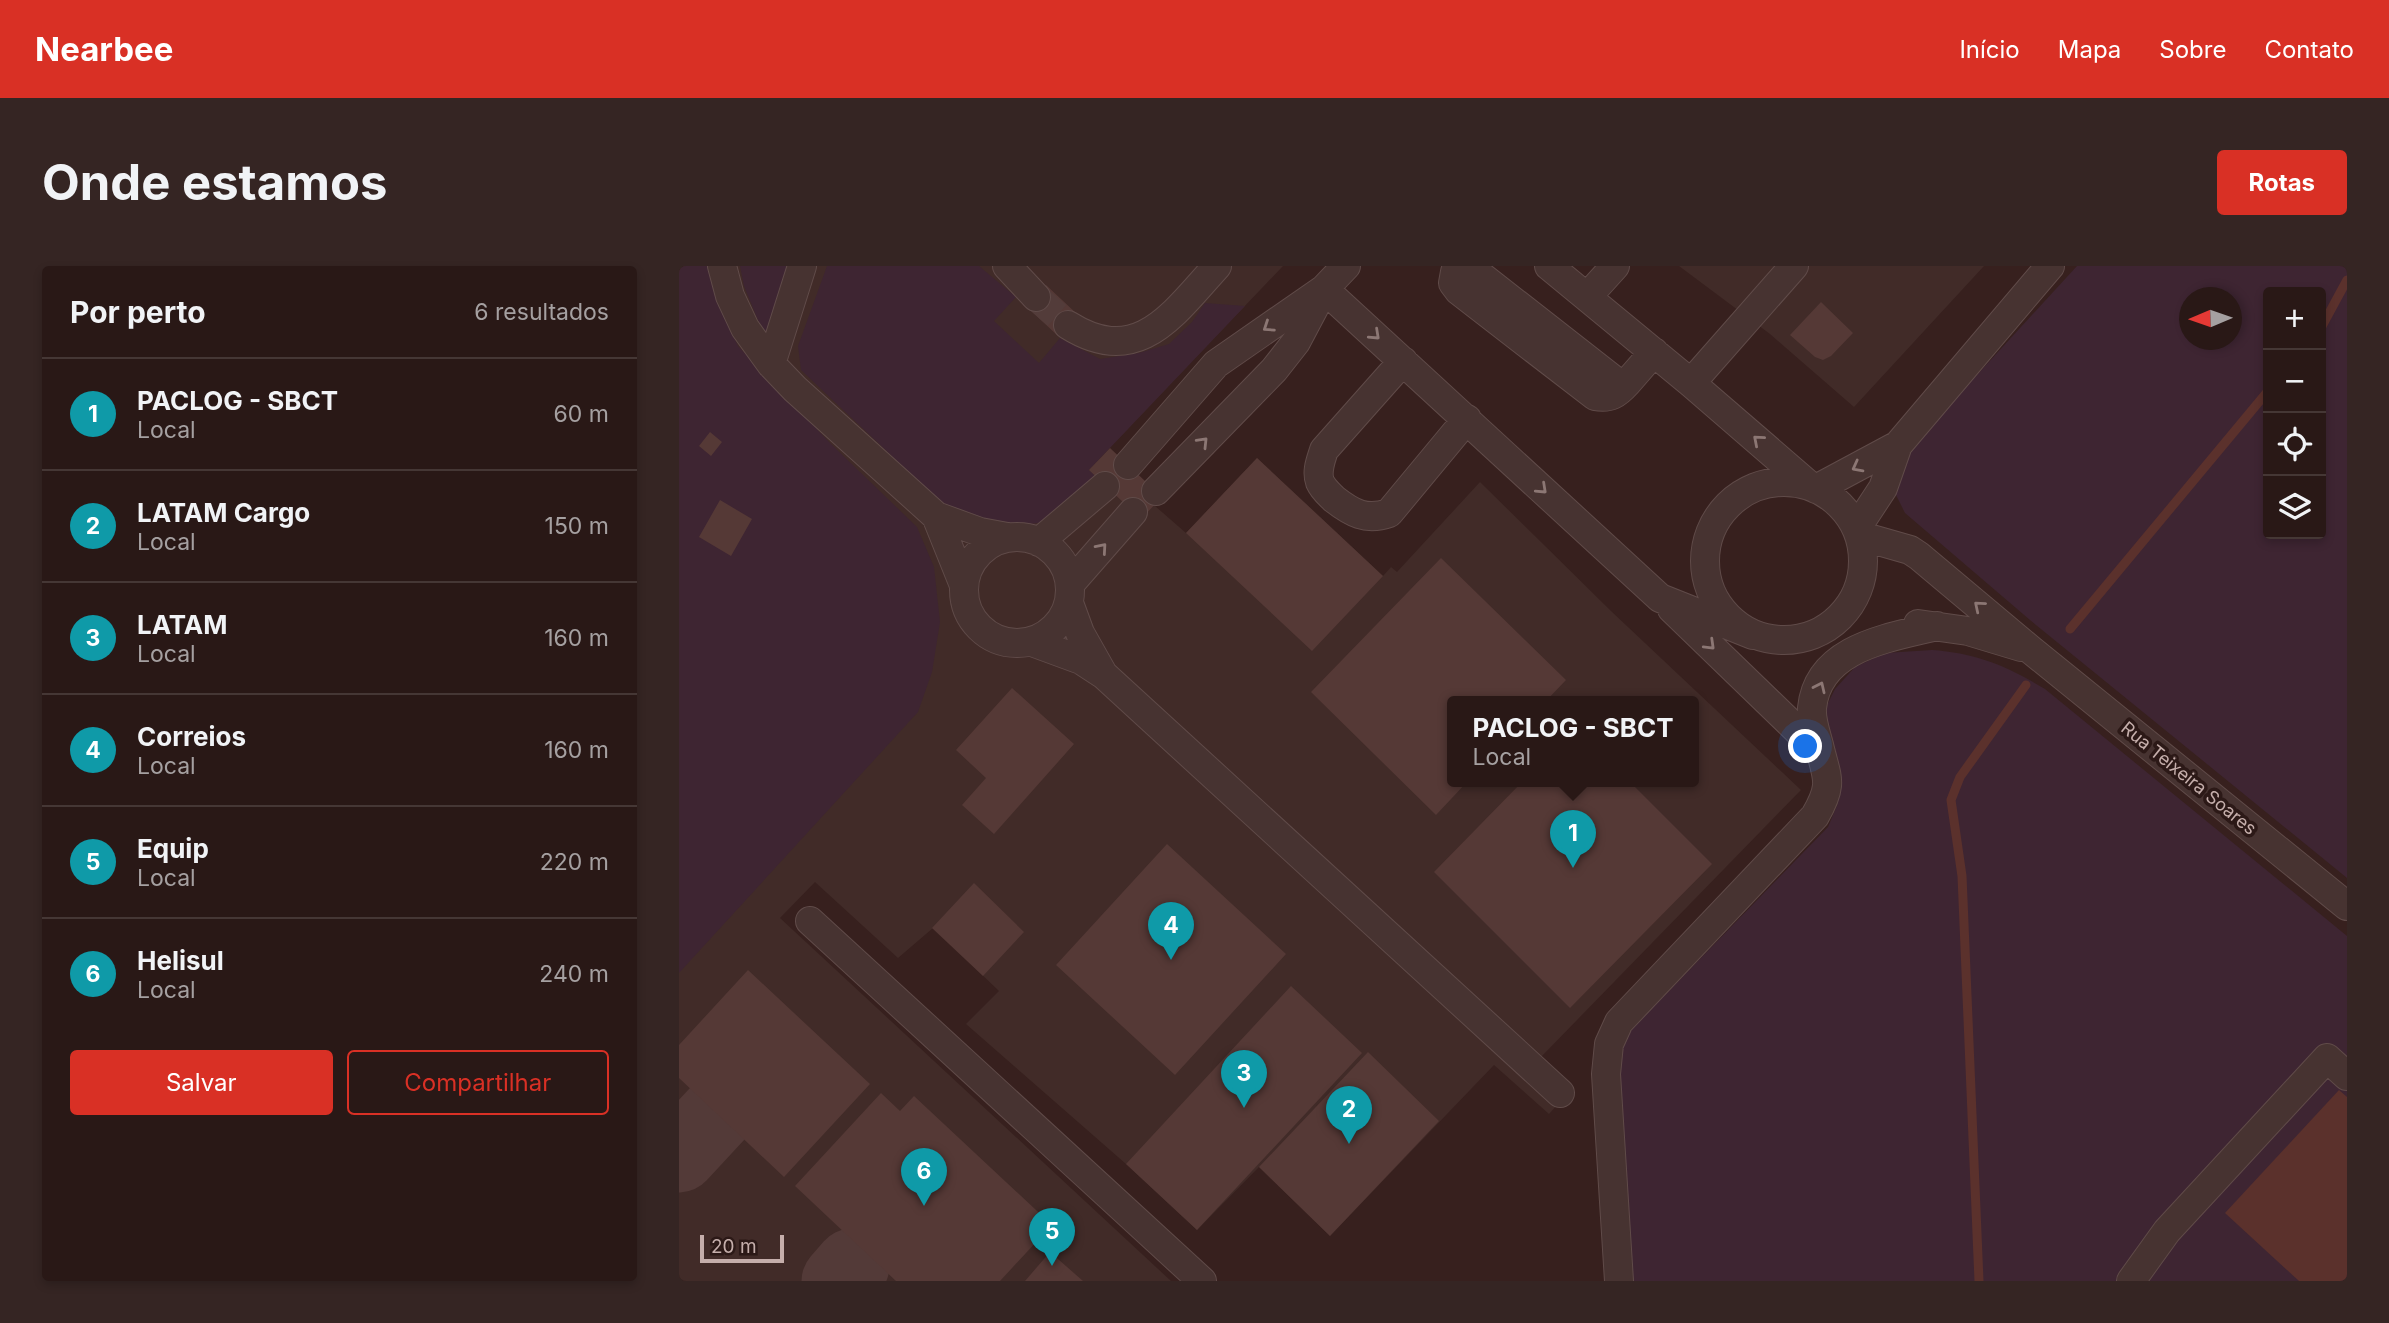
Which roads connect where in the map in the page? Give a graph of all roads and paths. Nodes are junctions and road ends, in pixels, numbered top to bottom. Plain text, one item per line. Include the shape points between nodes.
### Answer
1 (722, 266) edge
2 (802, 266) edge
3 (1007, 266) edge
4 (1217, 266) edge
5 (1346, 266) edge
6 (1549, 266) edge
7 (1615, 266) edge
8 (1794, 266) edge
9 (2050, 266) edge
10 (1324, 289) junction
11 (1036, 297) tunnel mouth
12 (1587, 297) junction
13 (1068, 325) tunnel mouth
14 (1654, 352) junction
15 (1403, 361) junction
16 (771, 364) junction
17 (1691, 383) junction
18 (1623, 387) junction
19 (1467, 419) junction
20 (1898, 445) junction
21 (1128, 465) dead end
22 (1105, 486) dead end
23 (1812, 487) junction
24 (1156, 491) dead end
25 (1133, 512) dead end
26 (936, 516) junction
27 (1860, 531) junction
28 (1006, 537) junction
29 (1039, 542) junction
30 (963, 583) junction
31 (1069, 594) junction
32 (1661, 598) junction
33 (1937, 626) junction
34 (1823, 631) junction
35 (1753, 635) junction
36 (1032, 642) junction
37 (2031, 650) junction
38 (1104, 674) junction
39 (1821, 753) junction
40 (2347, 906) edge
41 (810, 921) dead end
42 (2347, 1076) edge
43 (1560, 1093) dead end
44 (1202, 1281) edge
45 (1619, 1281) edge
46 (2131, 1281) edge

1 - 16 street via 745,328
2 - 16 street
3 - 11 street
4 - 13 street via 1180,306 1140,338 1099,340
5 - 10 street
6 - 12 street
7 - 12 street
8 - 17 street
9 - 20 street
10 -> 15 street
10 -> 21 street via 1216,364
24 -> 10 street via 1273,370 1296,342
12 - 14 street
14 - 17 street
14 - 18 street
15 - 19 street
15 - 19 street via 1324,450 1319,480 1326,492 1350,512 1365,517 1389,513
16 - 26 street
23 -> 17 street
18 - 18 street via 1608,397 1595,396 1459,291 1453,283 1455,272 1467,266
19 -> 32 street
20 -> 23 street
20 - 27 street via 1883,488
22 - 29 street
23 - 27 street via 1832,498
23 - 35 street via 1782,481 1755,486 1732,500 1715,521 1705,546 1705,573 1713,599 1730,621
31 -> 25 street
26 - 28 street
26 - 30 street
27 - 34 street via 1863,567 1857,592 1843,614
37 -> 27 street, Rua Teixeira Soares via 1919,556
28 - 29 street
28 - 30 street via 978,553
29 - 31 street via 1065,567
30 - 36 street via 969,616 981,630 996,640
31 - 36 street via 1061,620 1049,634
31 - 38 street via 1080,634
32 - 35 street
32 -> 39 street
33 - 34 street, Rua Teixeira Soares via 1904,622
33 - 37 street, Rua Teixeira Soares
39 -> 33 street via 1812,709 1818,686 1835,662 1863,645
34 - 35 street via 1776,641
36 - 38 street
37 - 40 street, Rua Teixeira Soares
38 - 43 street
39 - 45 street via 1828,769 1826,796 1815,816 1619,1022 1609,1044 1606,1074
41 - 44 street
42 - 46 street via 2327,1058 2167,1231

